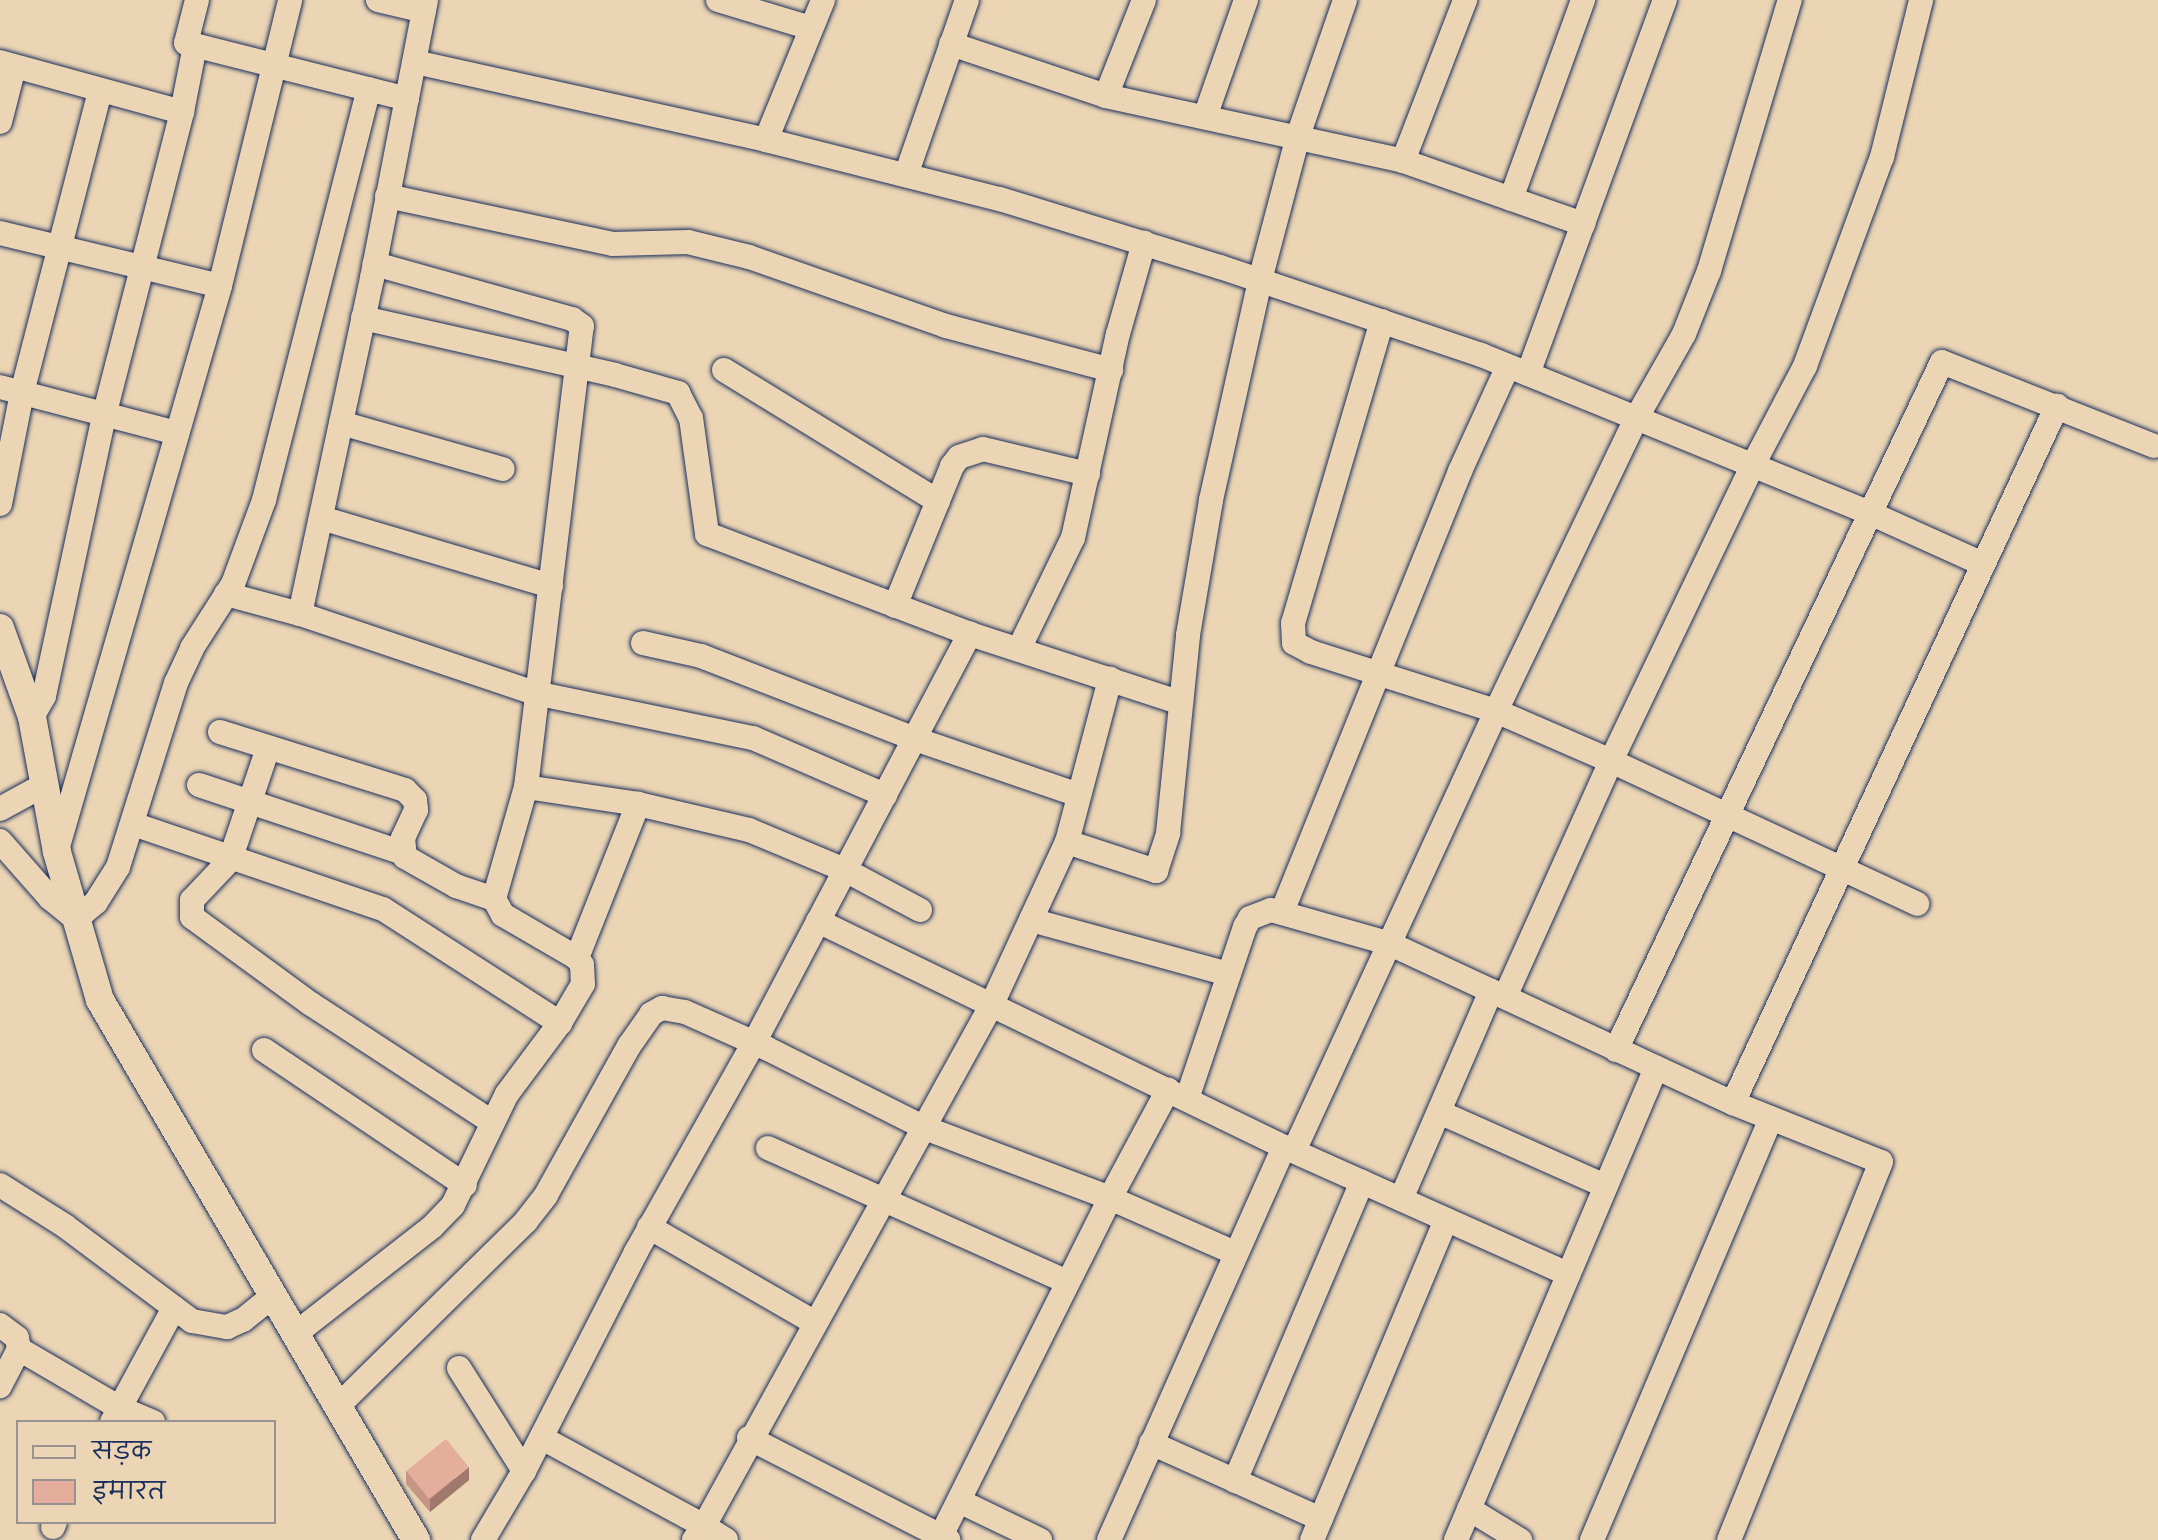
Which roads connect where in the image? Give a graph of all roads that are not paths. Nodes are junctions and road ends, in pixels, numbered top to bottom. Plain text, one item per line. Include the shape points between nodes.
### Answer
1 (197, 0) edge
2 (290, 0) edge
3 (378, 0) edge
4 (718, 0) edge
5 (823, 0) edge
6 (967, 0) edge
7 (1144, 0) edge
8 (1246, 0) edge
9 (1345, 0) edge
10 (1465, 0) edge
11 (1583, 0) edge
12 (1665, 0) edge
13 (1790, 0) edge
14 (1921, 0) edge
15 (425, 6) edge
16 (811, 28) junction
17 (951, 44) junction
18 (195, 46) junction
19 (415, 62) junction
20 (7, 64) edge
21 (274, 65) junction
22 (369, 89) junction
23 (100, 91) junction
24 (1106, 96) junction
25 (407, 99) junction
26 (182, 112) junction
27 (1205, 117) junction
28 (0, 122) edge
29 (1298, 136) junction
30 (766, 140) junction
31 (1403, 161) junction
32 (906, 175) junction
33 (387, 196) junction
34 (1511, 199) junction
35 (1583, 224) junction
36 (0, 233) edge
37 (1144, 243) junction
38 (61, 248) junction
39 (375, 264) junction
40 (144, 268) junction
41 (1260, 280) junction
42 (220, 286) junction
43 (363, 318) junction
44 (1382, 321) junction
45 (577, 366) junction
46 (724, 370) dead end
47 (1111, 370) junction
48 (1518, 370) junction
49 (11, 390) edge
50 (2057, 406) junction
51 (104, 416) junction
52 (1637, 417) junction
53 (341, 423) junction
54 (177, 433) junction
55 (2154, 446) dead end
56 (1753, 465) junction
57 (503, 469) dead end
58 (1088, 474) junction
59 (938, 501) junction
60 (0, 504) edge
61 (1870, 513) junction
62 (321, 518) junction
63 (1983, 564) junction
64 (551, 586) junction
65 (226, 594) junction
66 (895, 606) junction
67 (300, 614) junction
68 (0, 628) edge
69 (970, 634) junction
70 (643, 643) dead end
71 (1019, 649) junction
72 (1379, 674) junction
73 (1110, 679) junction
74 (535, 693) junction
75 (1181, 703) junction
76 (1496, 711) junction
77 (32, 717) junction
78 (220, 732) dead end
79 (915, 739) junction
80 (268, 748) junction
81 (1611, 761) junction
82 (44, 785) junction
83 (199, 785) dead end
84 (526, 787) junction
85 (885, 795) junction
86 (1079, 795) junction
87 (250, 800) junction
88 (638, 804) junction
89 (0, 809) edge
90 (1727, 815) junction
91 (133, 824) junction
92 (0, 841) edge
93 (1067, 842) junction
94 (57, 852) junction
95 (403, 853) junction
96 (230, 860) junction
97 (845, 870) junction
98 (1841, 870) junction
99 (494, 899) junction
100 (1917, 904) dead end
101 (920, 910) dead end
102 (1282, 912) junction
103 (76, 919) junction
104 (1031, 920) junction
105 (818, 921) junction
106 (1388, 943) junction
107 (577, 958) junction
108 (1229, 974) junction
109 (1498, 994) junction
110 (992, 1004) junction
111 (560, 1023) junction
112 (754, 1043) junction
113 (264, 1050) dead end
114 (1616, 1050) junction
115 (1656, 1068) junction
116 (1178, 1095) junction
117 (1733, 1103) junction
118 (1439, 1112) junction
119 (1771, 1118) junction
120 (492, 1122) junction
121 (925, 1128) junction
122 (768, 1148) dead end
123 (1289, 1149) junction
124 (1362, 1182) junction
125 (0, 1185) edge
126 (465, 1185) junction
127 (1605, 1186) junction
128 (1110, 1198) junction
129 (1401, 1199) junction
130 (885, 1203) junction
131 (1446, 1220) junction
132 (649, 1227) junction
133 (1235, 1253) junction
134 (1568, 1274) junction
135 (1067, 1282) junction
136 (273, 1296) junction
137 (174, 1308) junction
138 (815, 1323) junction
139 (0, 1325) edge
140 (295, 1334) junction
141 (19, 1349) junction
142 (459, 1368) dead end
143 (0, 1386) edge
144 (338, 1406) junction
145 (116, 1415) edge
146 (142, 1420) edge
147 (542, 1438) junction
148 (749, 1438) junction
149 (1151, 1443) junction
150 (524, 1471) junction
151 (1235, 1481) junction
152 (959, 1501) junction
153 (1469, 1509) junction
154 (1317, 1530) edge
155 (699, 1533) edge
156 (945, 1538) edge
157 (416, 1540) edge
158 (483, 1540) edge
159 (726, 1540) edge
160 (1040, 1540) edge
161 (1109, 1540) edge
162 (1456, 1540) edge
163 (1520, 1540) edge
164 (1592, 1540) edge
165 (1729, 1540) edge

1 - 18 street via 186,43
2 - 21 street
3 - 15 street
4 - 16 street
5 - 16 street
6 - 17 street
7 - 24 street
8 - 27 street
9 - 29 street
10 - 31 street
11 - 34 street
12 - 35 street
13 - 52 street via 1709,271 1684,334
14 - 56 street via 1882,157 1836,287 1805,366
15 - 19 street
16 - 30 street
17 - 24 street
17 - 32 street
18 - 21 street
18 - 26 street
19 - 25 street
19 - 30 street
20 - 23 street
20 - 28 street
21 - 22 street
21 - 42 street
22 - 25 street
22 - 65 street via 264,500
23 - 26 street
23 - 38 street
24 - 27 street
25 - 33 street
26 - 40 street
27 - 29 street
29 - 31 street
29 - 41 street
30 - 32 street
31 - 34 street
32 - 37 street
33 - 39 street
33 - 47 street via 613,244 688,242 718,249 946,326
34 - 35 street
35 - 48 street
36 - 38 street
37 - 41 street
37 - 47 street
38 - 40 street
38 - 49 street
39 - 43 street
39 - 45 street via 572,319 583,330
40 - 42 street
40 - 51 street
41 - 44 street
41 - 75 street via 1211,500
42 - 54 street
43 - 45 street
43 - 53 street
44 - 48 street
44 - 72 street via 1292,633 1300,647
45 - 64 street
45 - 66 street via 678,393 691,418 707,534
46 - 59 street
47 - 58 street
48 - 52 street
48 - 72 street via 1460,471
49 - 51 street
49 - 60 street
50 - 55 street
50 - 61 street via 1942,362
50 - 63 street
51 - 54 street
51 - 77 street via 44,696
52 - 56 street
52 - 76 street
53 - 57 street
53 - 62 street
54 - 94 street
56 - 61 street
56 - 81 street
58 - 59 street via 983,449 970,451 952,466
58 - 71 street via 1073,538
59 - 66 street
61 - 63 street
61 - 90 street
62 - 64 street
62 - 67 street
63 - 98 street
64 - 74 street
65 - 67 street
65 - 91 street via 176,683
66 - 69 street
67 - 74 street
68 - 77 street
69 - 71 street
69 - 79 street
70 - 79 street via 701,656
71 - 73 street
72 - 76 street
72 - 102 street
73 - 75 street
73 - 86 street
74 - 84 street
74 - 85 street via 753,738
75 - 93 street via 1168,833 1156,871
76 - 81 street
76 - 106 street
77 - 82 street
78 - 80 street
79 - 85 street
79 - 86 street
80 - 87 street
80 - 95 street via 405,790 416,810 403,838
81 - 90 street
81 - 109 street
82 - 89 street
82 - 94 street
83 - 87 street
84 - 88 street
84 - 99 street
85 - 97 street
86 - 93 street
87 - 95 street
87 - 96 street
88 - 97 street via 749,830
88 - 107 street
90 - 98 street
90 - 114 street
91 - 96 street
91 - 103 street via 108,883
92 - 103 street
93 - 104 street
94 - 103 street
95 - 99 street via 408,861 456,886
96 - 111 street via 383,909
96 - 120 street via 192,900 190,912 198,924
97 - 101 street
97 - 105 street
98 - 100 street
98 - 117 street
99 - 107 street via 503,915
102 - 106 street
102 - 108 street via 1250,918
103 - 136 street via 100,1000
104 - 108 street
104 - 110 street
105 - 110 street
105 - 112 street
106 - 109 street
106 - 123 street
107 - 111 street via 583,984
108 - 116 street
109 - 114 street
109 - 118 street
110 - 116 street
110 - 121 street
111 - 120 street
112 - 121 street
112 - 132 street
112 - 144 street via 672,1008 651,1014 526,1221
113 - 126 street
114 - 115 street
115 - 117 street
115 - 127 street
116 - 123 street
116 - 128 street
117 - 119 street
118 - 127 street
118 - 129 street
119 - 164 street
119 - 165 street via 1881,1162
120 - 126 street
121 - 128 street
121 - 130 street
122 - 130 street
123 - 124 street
123 - 133 street
124 - 129 street
124 - 151 street
125 - 137 street via 65,1226
126 - 140 street via 432,1227
127 - 134 street
128 - 133 street
128 - 135 street
129 - 131 street
130 - 135 street
130 - 138 street
131 - 134 street
131 - 154 street
132 - 138 street
132 - 147 street
133 - 149 street
134 - 153 street
135 - 152 street
136 - 137 street via 227,1327 192,1321
136 - 140 street
137 - 145 street
138 - 148 street
139 - 141 street via 14,1335
140 - 144 street
141 - 143 street
141 - 145 street
142 - 150 street
144 - 157 street
145 - 146 street
147 - 150 street
147 - 155 street
148 - 155 street
148 - 156 street
149 - 151 street
149 - 161 street
150 - 158 street
151 - 154 street
152 - 156 street
152 - 160 street
153 - 162 street
153 - 163 street
155 - 159 street

